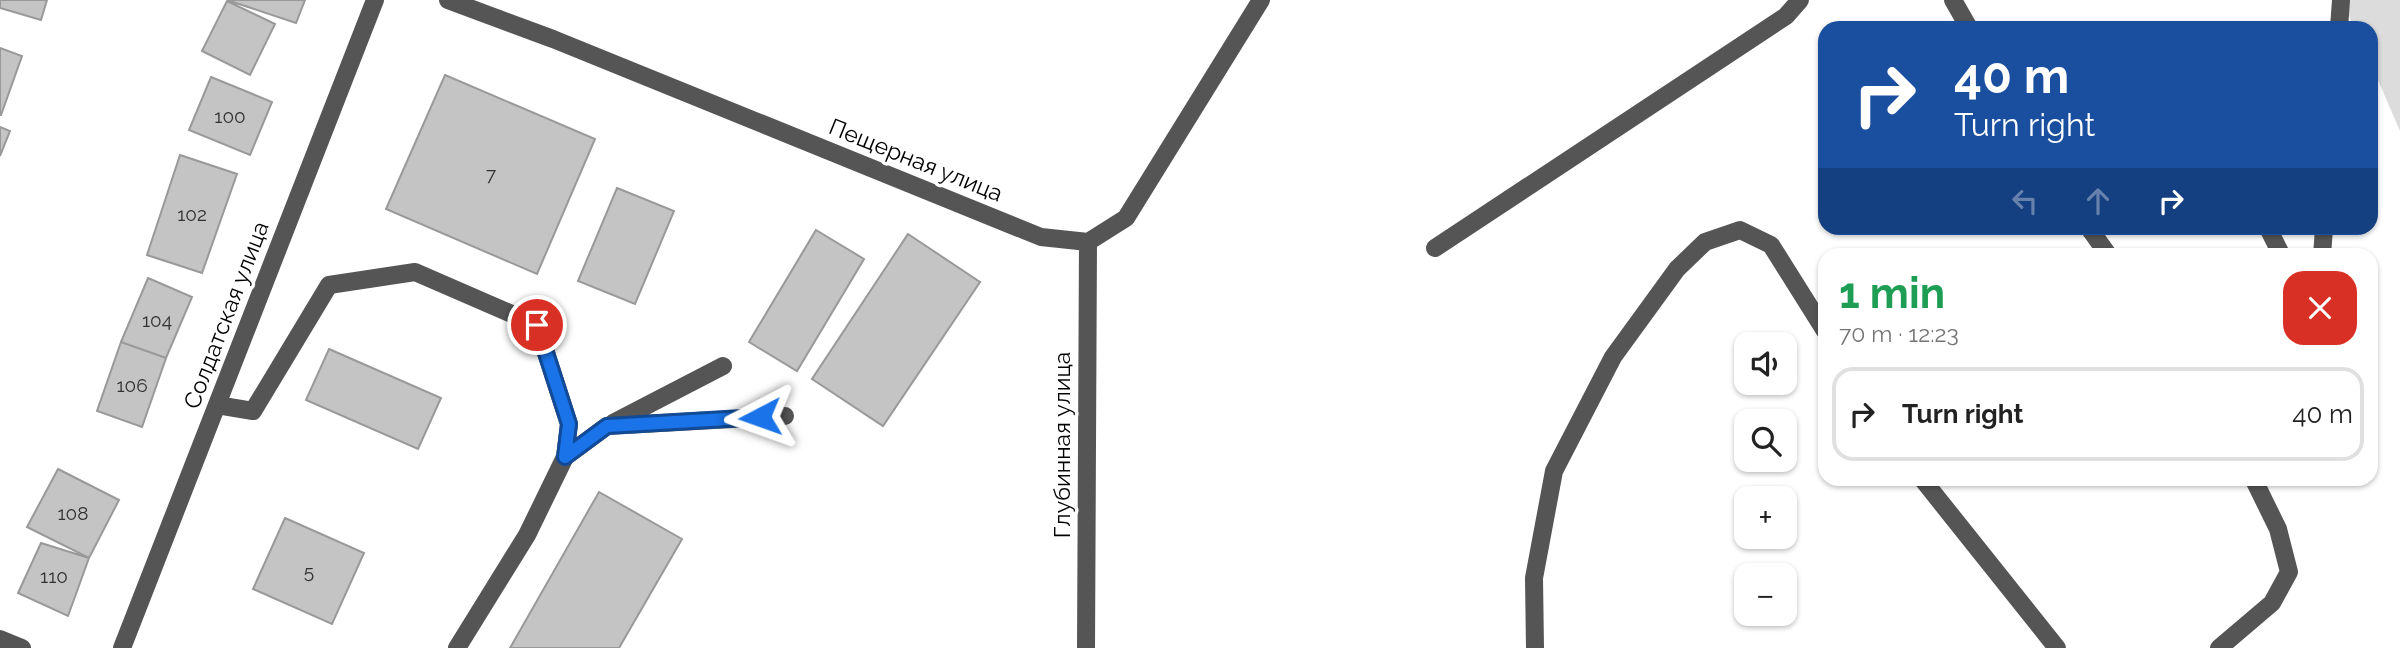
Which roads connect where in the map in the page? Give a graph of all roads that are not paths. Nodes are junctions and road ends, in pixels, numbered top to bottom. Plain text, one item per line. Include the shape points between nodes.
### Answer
1 (375, 0) edge
2 (448, 0) edge
3 (1261, 0) edge
4 (1800, 0) edge
5 (1953, 0) edge
6 (2341, 0) edge
7 (1965, 21) edge
8 (2340, 21) edge
9 (1088, 242) junction
10 (1435, 248) dead end
11 (1818, 320) edge
12 (723, 366) dead end
13 (217, 405) junction
14 (785, 416) dead end
15 (607, 426) junction
16 (565, 457) junction
17 (1928, 486) edge
18 (2258, 486) edge
19 (0, 639) edge
20 (22, 648) edge
21 (122, 648) edge
22 (457, 648) edge
23 (1086, 648) edge
24 (1535, 648) edge
25 (2057, 648) edge
26 (2219, 648) edge

1 - 13 street, Солдатская улица
2 - 9 street, Пещерная улица via 1041,237
3 - 9 street via 1126,218
4 - 10 street via 1786,16
5 - 7 street
6 - 8 street
9 - 23 street, Глубинная улица
11 - 24 street via 1770,246 1740,230 1705,242 1677,269 1613,357 1554,471 1534,578
12 - 15 street
13 - 16 street via 253,411 329,285 415,272 537,325 569,424
13 - 21 street, Солдатская улица
14 - 15 street
15 - 16 street
16 - 22 street via 527,535
17 - 25 street
18 - 26 street via 2278,529 2289,572 2272,603
19 - 20 street

